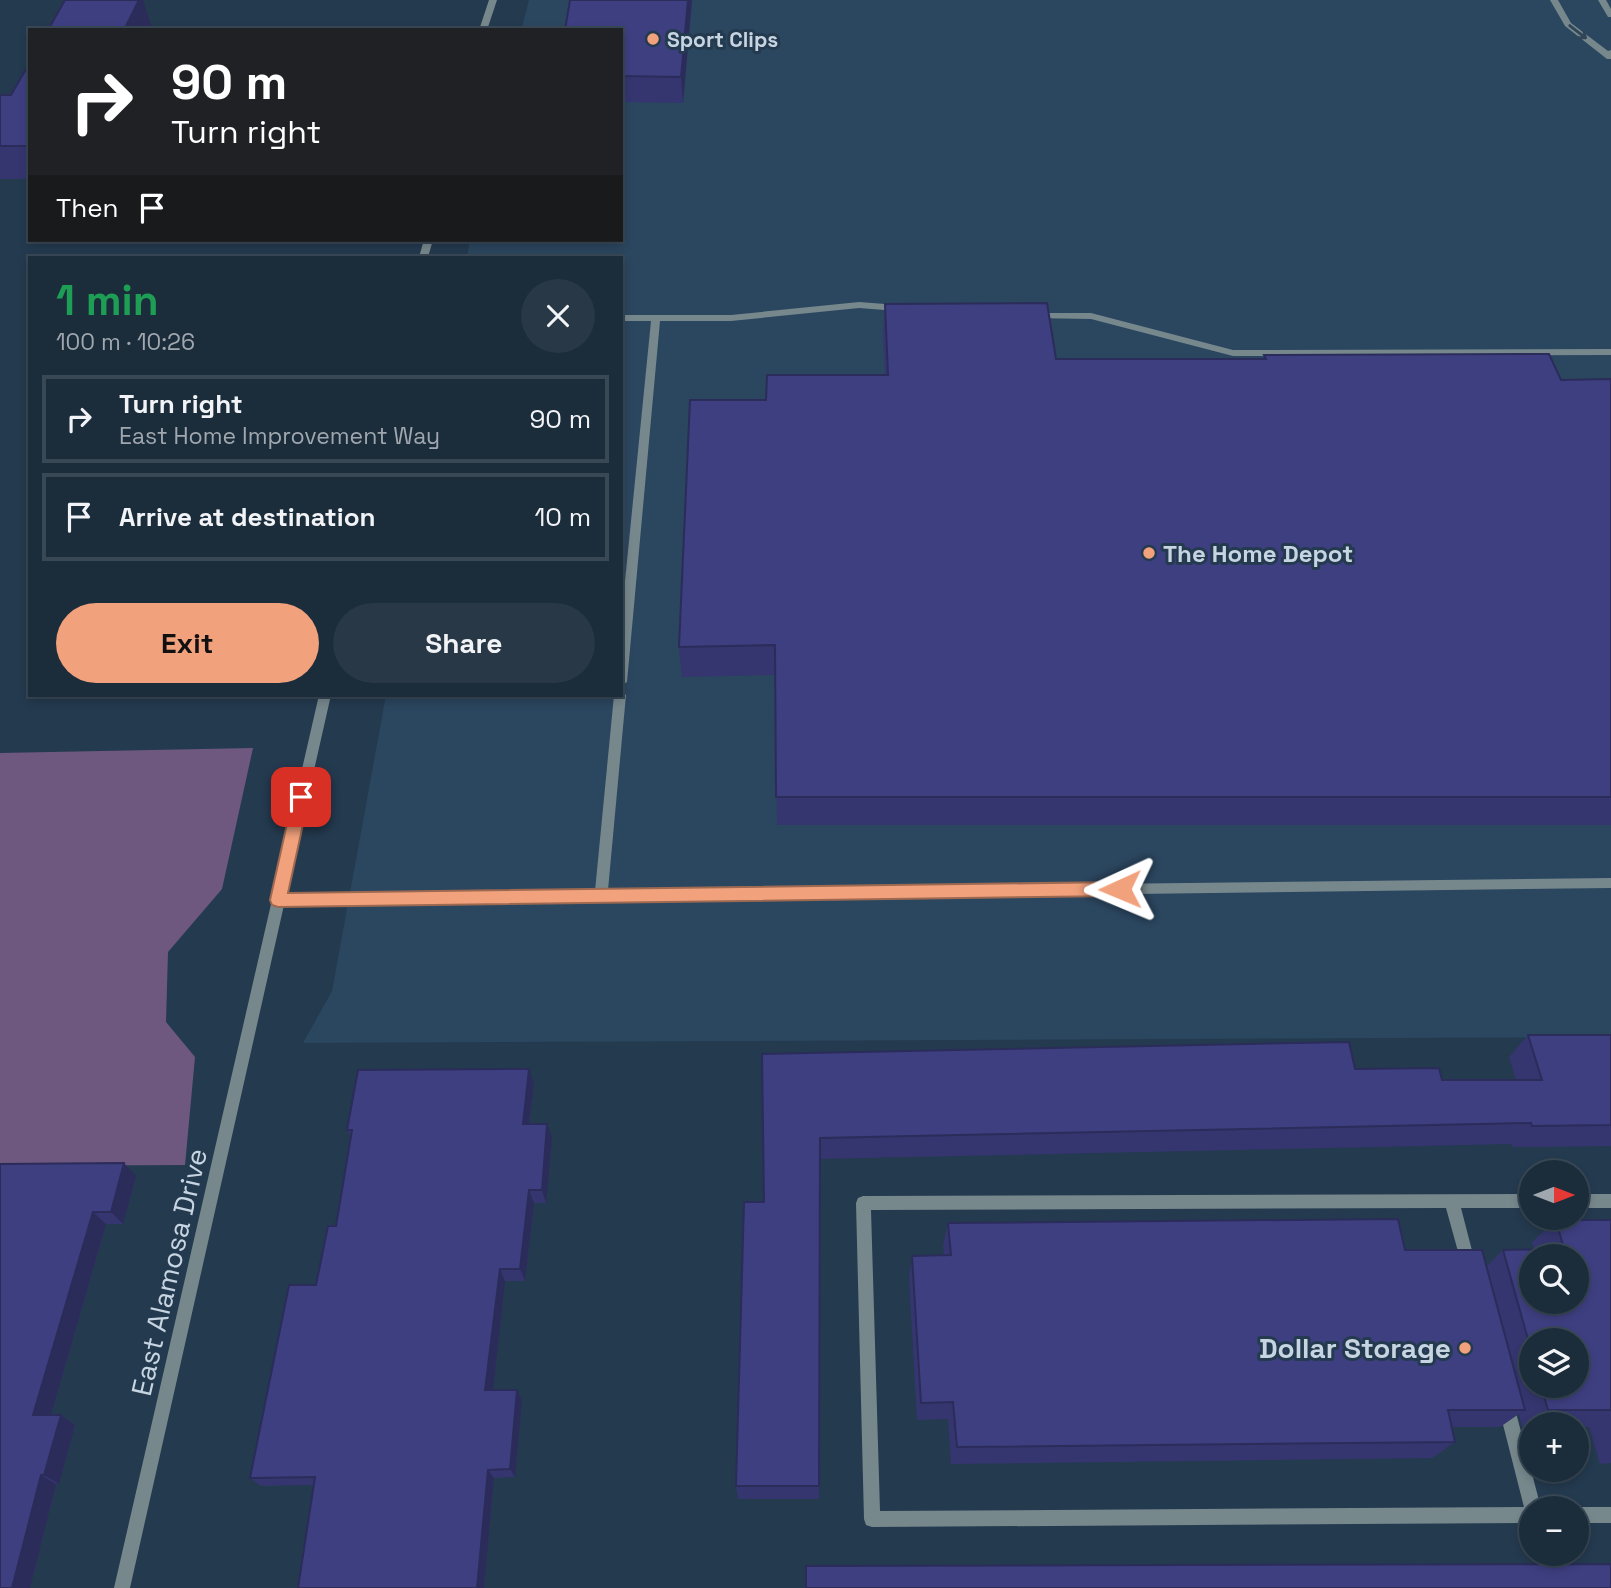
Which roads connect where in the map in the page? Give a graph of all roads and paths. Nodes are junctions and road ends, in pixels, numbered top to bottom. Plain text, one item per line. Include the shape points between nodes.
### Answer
1 (493, 0) edge
2 (1554, 0) edge
3 (1602, 0) edge
4 (1611, 15) edge
5 (484, 28) edge
6 (1611, 52) edge
7 (910, 310) edge
8 (1026, 316) edge
9 (623, 318) edge
10 (656, 318) junction
11 (1611, 352) edge
12 (623, 661) edge
13 (325, 697) edge
14 (620, 697) edge
15 (1611, 883) edge
16 (601, 896) junction
17 (278, 900) junction
18 (1519, 1201) edge
19 (1589, 1201) edge
20 (1611, 1201) edge
21 (1452, 1202) junction
22 (1473, 1282) edge
23 (1501, 1388) edge
24 (1530, 1496) edge
25 (1519, 1515) edge
26 (1589, 1515) edge
27 (1611, 1515) edge
28 (122, 1588) edge

1 - 5 street
2 -> 6 street via 1568,24 1610,57
3 - 4 lane
7 - 10 street via 859,305 731,318
8 - 11 street via 1091,316 1233,353
9 - 10 street
10 - 12 street
13 - 17 street, East Alamosa Drive
14 - 16 street
15 - 16 street
16 - 17 street
17 - 28 street, East Alamosa Drive
18 - 21 street
19 - 20 street
21 - 22 lane
21 - 25 street via 863,1203 872,1519
23 - 24 lane
26 - 27 street

